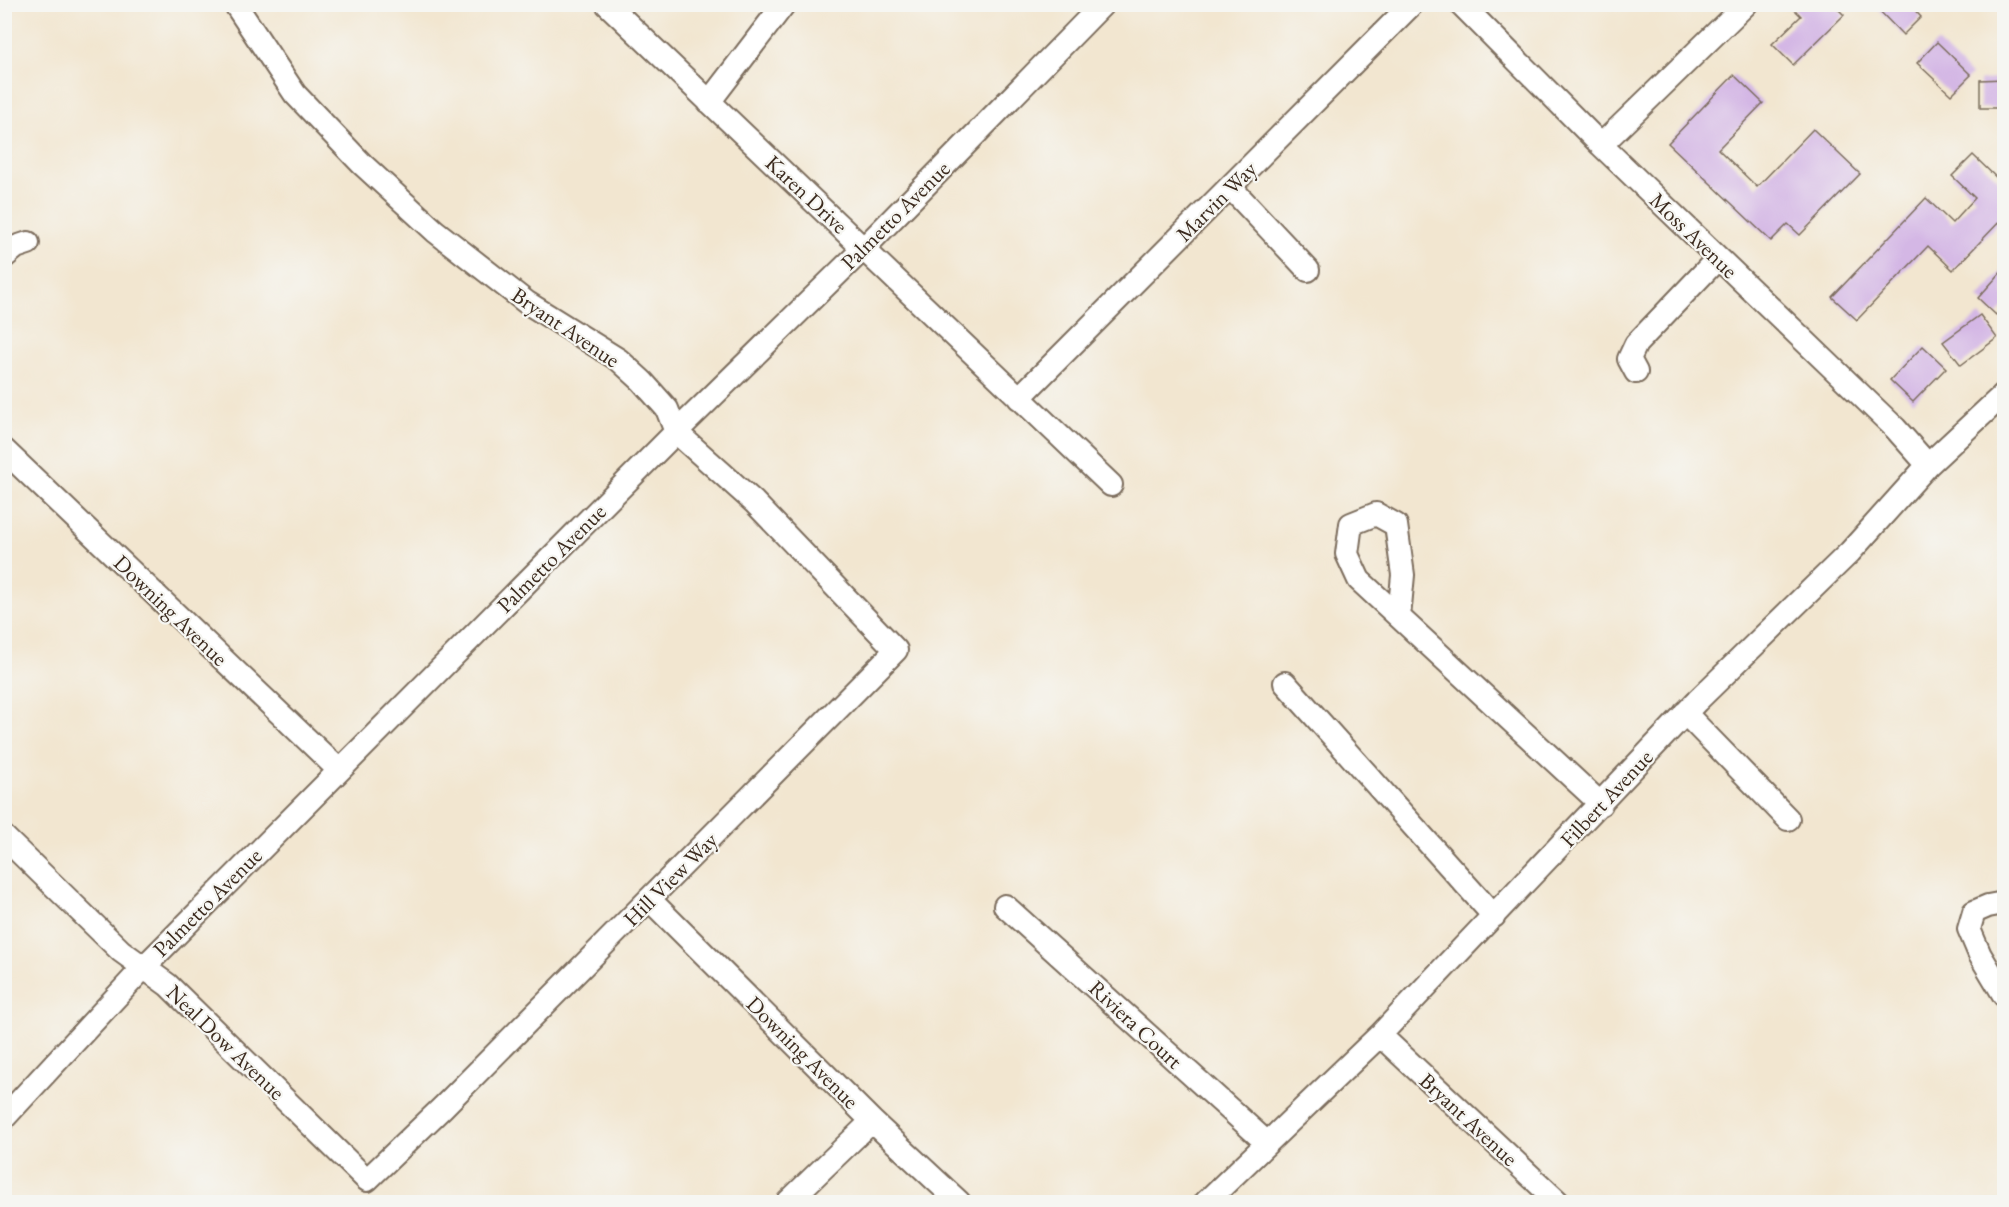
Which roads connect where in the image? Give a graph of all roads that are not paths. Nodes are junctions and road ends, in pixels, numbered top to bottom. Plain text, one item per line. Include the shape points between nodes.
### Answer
1 (235, 4) edge
2 (607, 4) edge
3 (784, 4) edge
4 (1103, 4) edge
5 (1412, 4) edge
6 (1461, 4) edge
7 (1746, 4) edge
8 (709, 102) junction
9 (1602, 145) junction
10 (1230, 187) junction
11 (28, 243) dead end
12 (864, 248) junction
13 (4, 257) edge
14 (1718, 258) junction
15 (1308, 270) dead end
16 (1636, 372) dead end
17 (2004, 394) edge
18 (1019, 398) junction
19 (676, 432) junction
20 (4, 450) edge
21 (1929, 465) junction
22 (1111, 485) dead end
23 (1399, 616) dead end
24 (896, 650) joint
25 (1285, 683) dead end
26 (1685, 713) junction
27 (339, 770) junction
28 (1600, 804) junction
29 (1788, 819) dead end
30 (4, 837) edge
31 (649, 899) junction
32 (2004, 903) edge
33 (1005, 906) dead end
34 (1494, 916) junction
35 (144, 967) junction
36 (2004, 995) edge
37 (1380, 1035) junction
38 (443, 1107) joint
39 (4, 1118) edge
40 (872, 1121) junction
41 (1267, 1143) junction
42 (788, 1203) edge
43 (960, 1203) edge
44 (1206, 1203) edge
45 (1558, 1203) edge

1 - 19 street, Bryant Avenue via 295,94 362,164 435,231 526,302 619,360 667,410
2 - 8 street, Karen Drive
3 - 8 street
4 - 12 street, Palmetto Avenue
5 - 10 street, Marvin Way
6 - 9 street, Moss Avenue
7 - 9 street
8 - 12 street, Karen Drive
9 - 14 street, Moss Avenue
10 - 15 street
10 - 18 street, Marvin Way
11 - 13 street
12 - 18 street, Karen Drive
12 - 19 street, Palmetto Avenue
14 - 16 street via 1636,344 1629,359
14 - 21 street, Moss Avenue
17 - 21 street, Filbert Avenue
18 - 22 street, Karen Drive
19 - 24 street, Bryant Avenue via 754,502
19 - 27 street, Palmetto Avenue
20 - 27 street, Downing Avenue
21 - 26 street, Filbert Avenue via 1850,552
23 - 28 street
24 - 31 street, Hill View Way
25 - 34 street
26 - 28 street, Filbert Avenue
26 - 29 street
27 - 35 street, Palmetto Avenue
28 - 34 street, Filbert Avenue
30 - 35 street, Neal Dow Avenue via 121,951
31 - 38 street, Hill View Way
31 - 40 street, Downing Avenue
32 - 36 street via 1974,912 1969,929
33 - 41 street, Riviera Court
34 - 37 street, Filbert Avenue
35 - 38 street, Neal Dow Avenue via 168,985 367,1180
35 - 39 street, Palmetto Avenue
37 - 41 street, Filbert Avenue
37 - 45 street, Bryant Avenue
40 - 42 street
40 - 43 street, Downing Avenue
41 - 44 street, Filbert Avenue

